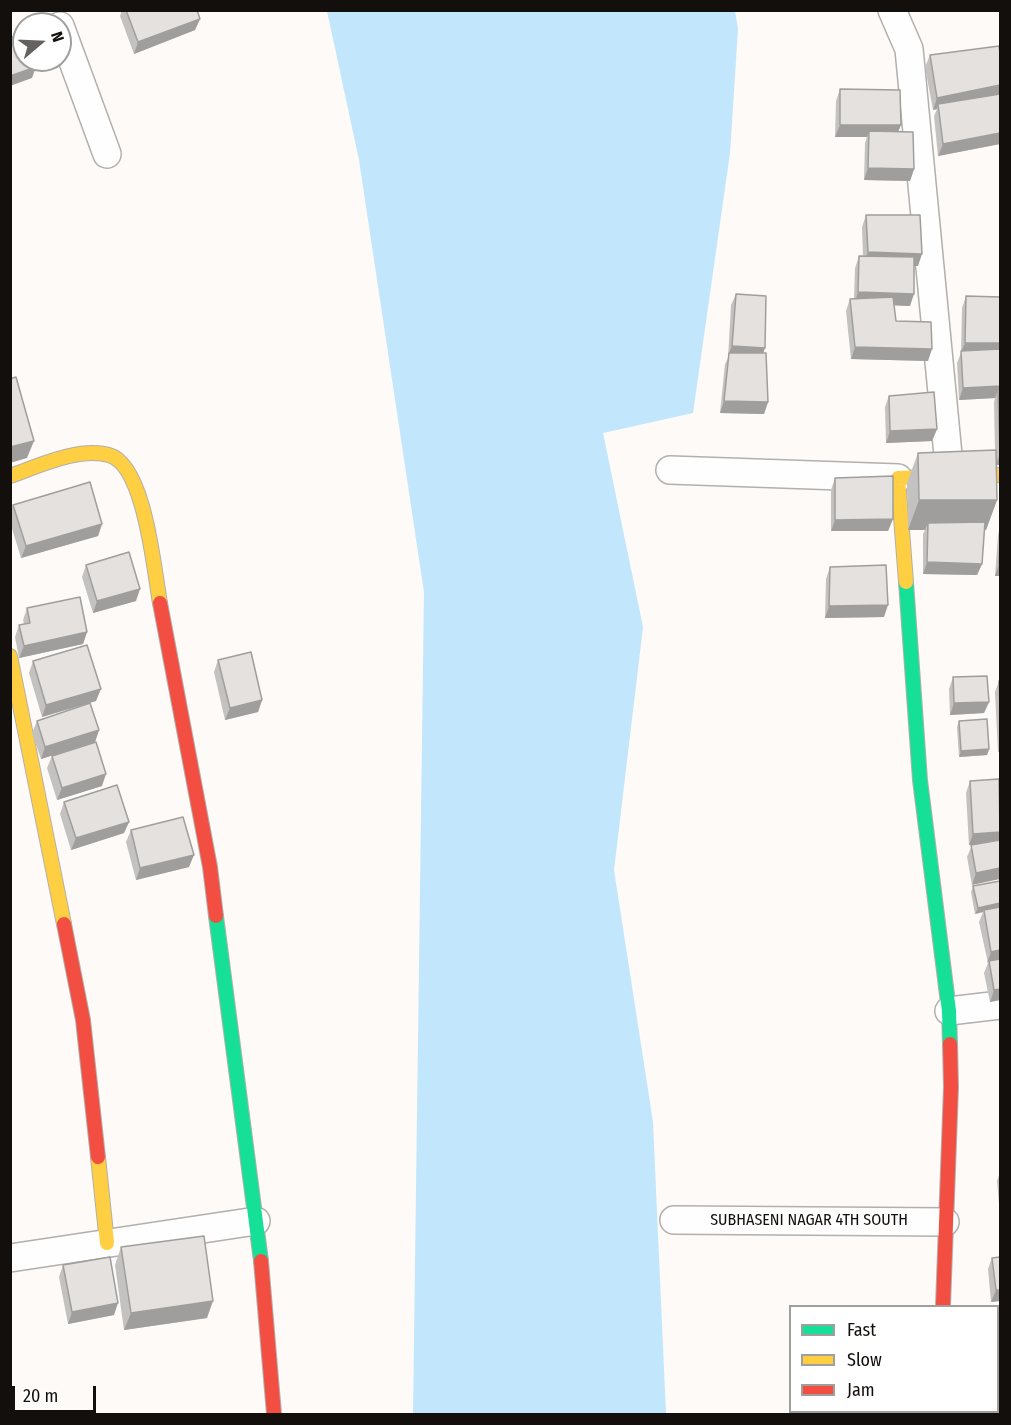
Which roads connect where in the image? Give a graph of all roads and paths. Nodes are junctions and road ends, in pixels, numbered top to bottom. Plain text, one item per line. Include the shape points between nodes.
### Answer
1 (892, 10) edge
2 (72, 58) edge
3 (107, 154) dead end
4 (670, 470) dead end
5 (1000, 475) edge
6 (10, 476) edge
7 (950, 476) junction
8 (898, 478) junction
9 (10, 656) edge
10 (1000, 1005) edge
11 (949, 1011) junction
12 (674, 1220) dead end
13 (256, 1221) junction
14 (945, 1222) junction
15 (107, 1244) junction
16 (10, 1258) edge
17 (943, 1305) edge
18 (273, 1414) edge

1 - 7 street via 909,49
2 - 3 street
4 - 8 street
5 - 7 street
6 - 13 street via 91,452 120,460 135,486 144,515 210,867
7 - 8 street
8 - 11 street via 920,780
9 - 15 street via 83,1020
10 - 11 street
11 - 14 street via 951,1087
12 - 14 street, SUBHASENI NAGAR 4TH SOUTH
13 - 15 street
13 - 18 street
14 - 17 street
15 - 16 street

